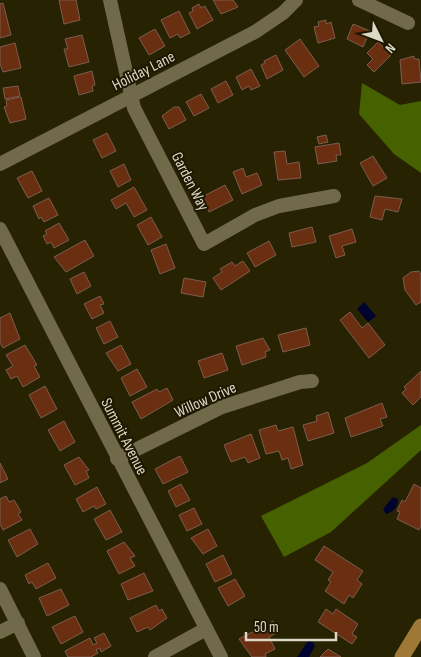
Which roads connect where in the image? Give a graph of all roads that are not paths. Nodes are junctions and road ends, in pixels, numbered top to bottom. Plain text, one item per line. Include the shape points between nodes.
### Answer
1 (110, 0) edge
2 (296, 0) edge
3 (359, 0) edge
4 (408, 23) dead end
5 (131, 95) junction
6 (0, 164) edge
7 (334, 196) dead end
8 (0, 229) edge
9 (312, 381) dead end
10 (117, 459) junction
11 (0, 589) edge
12 (18, 623) junction
13 (421, 626) edge
14 (206, 629) junction
15 (0, 632) edge
16 (34, 657) edge
17 (155, 657) edge
18 (221, 657) edge
19 (402, 657) edge

1 - 5 street, Garden Way
2 - 5 street, Holiday Lane via 285,12 255,32
3 - 4 street
5 - 6 street, Holiday Lane
5 - 7 street, Garden Way via 141,124 204,244 255,215 279,206
8 - 10 street, Summit Avenue
9 - 10 street, Willow Drive via 222,407
10 - 14 street, Summit Avenue
11 - 12 street
12 - 15 street
12 - 16 street
13 - 19 main road
14 - 17 street
14 - 18 street, Summit Avenue

